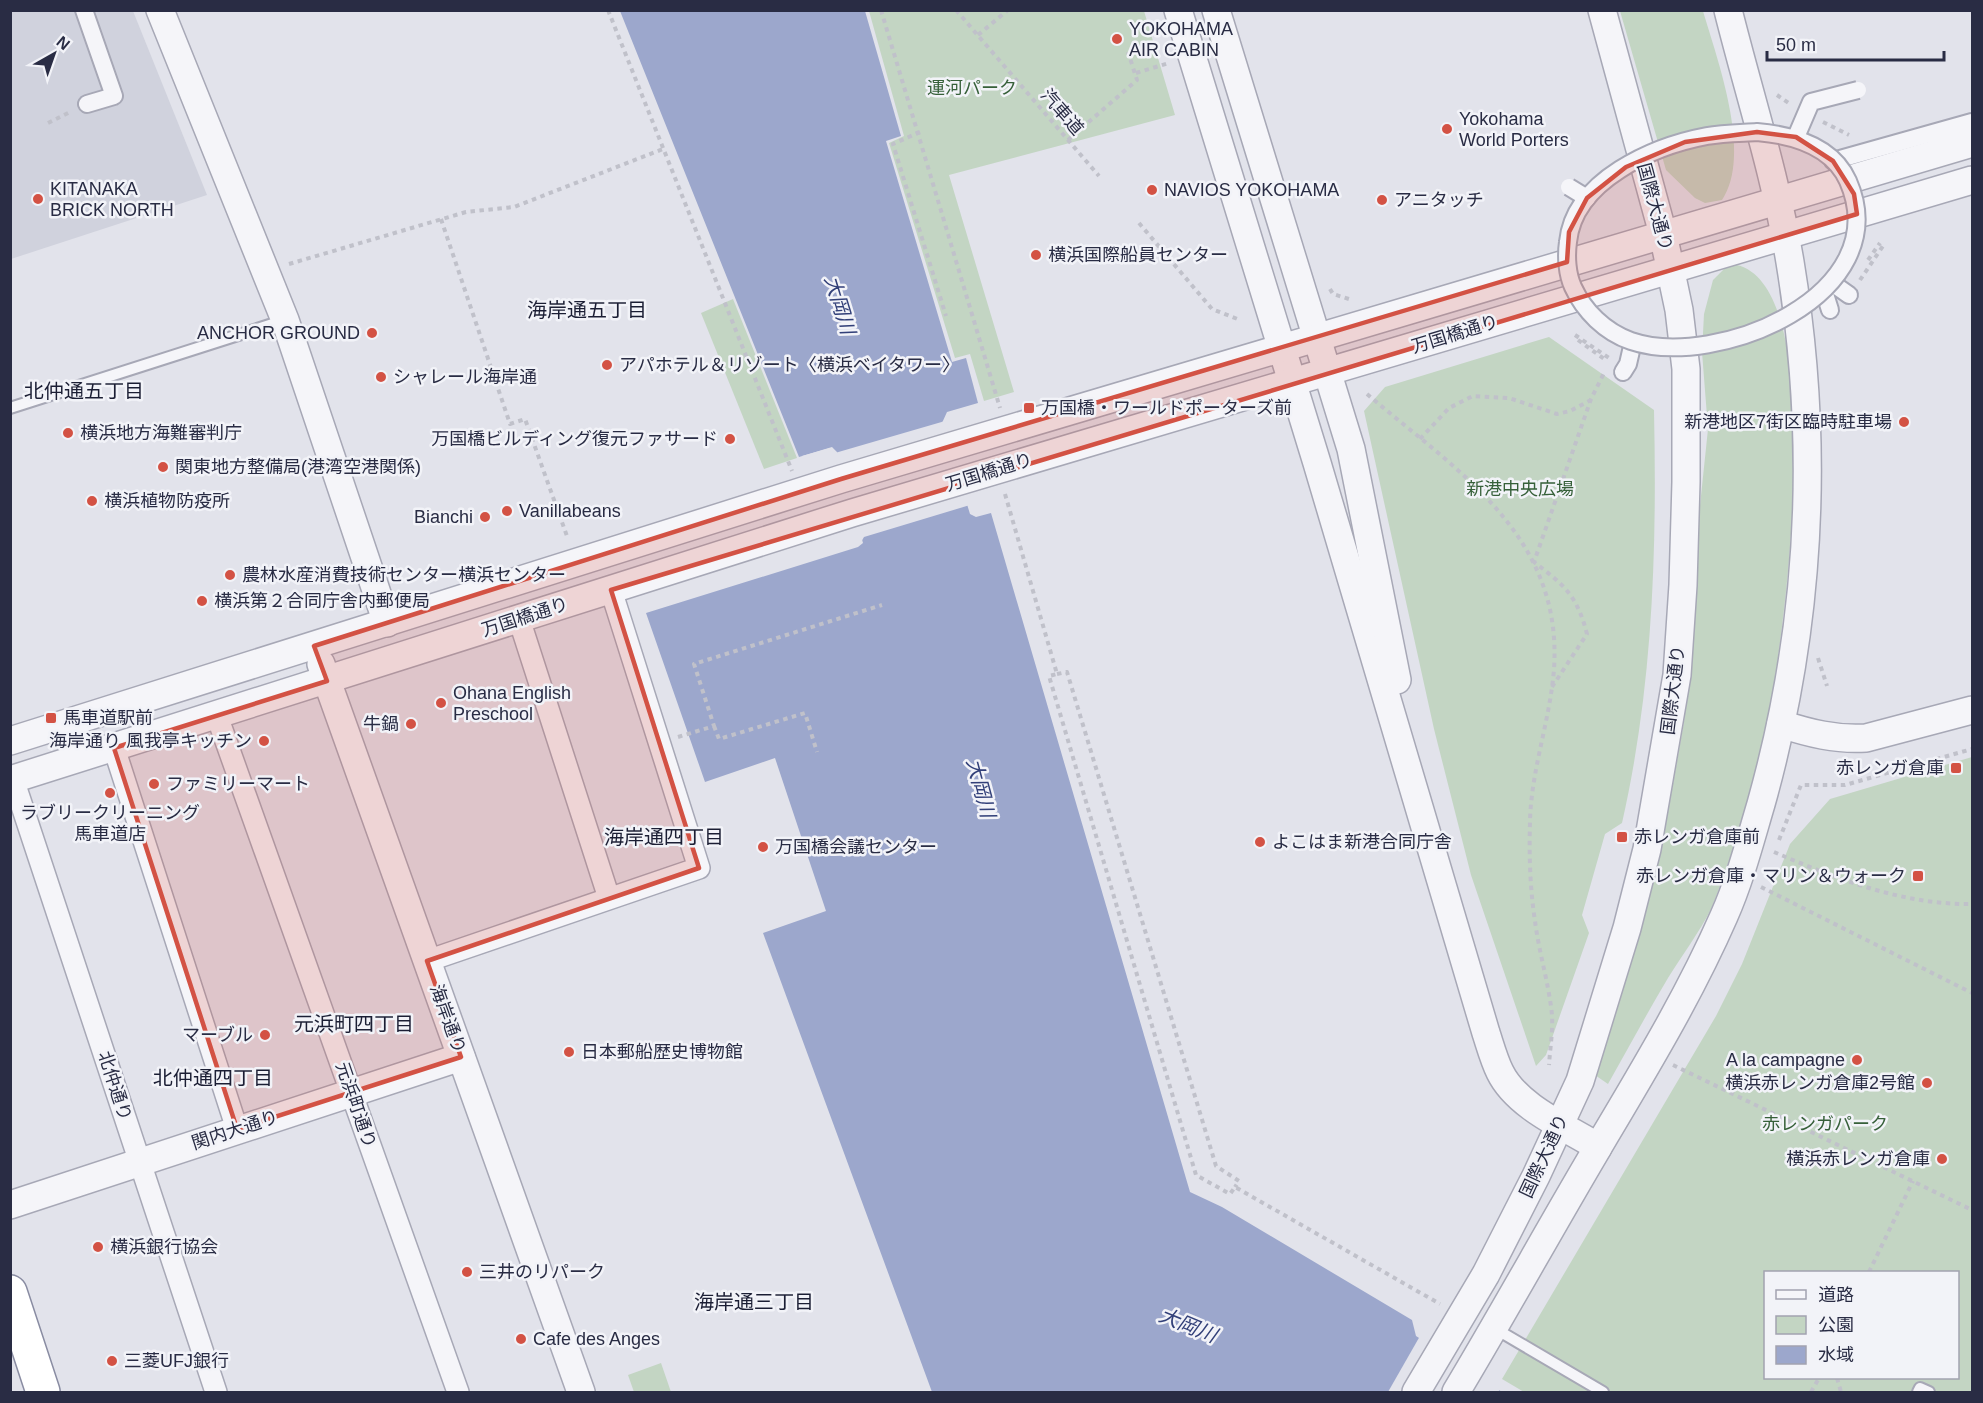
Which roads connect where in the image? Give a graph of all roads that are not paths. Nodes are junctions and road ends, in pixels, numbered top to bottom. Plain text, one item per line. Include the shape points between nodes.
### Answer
1 (84, 10) edge
2 (160, 10) edge
3 (1178, 10) edge
4 (1216, 10) edge
5 (1602, 10) edge
6 (1728, 10) edge
7 (1858, 90) dead end
8 (87, 104) dead end
9 (1972, 122) edge
10 (1796, 137) junction
11 (1972, 143) edge
12 (1833, 161) junction
13 (1972, 180) edge
14 (1569, 187) dead end
15 (1587, 198) junction
16 (1777, 200) junction
17 (1663, 234) junction
18 (1785, 235) junction
19 (1671, 269) junction
20 (1828, 287) junction
21 (1849, 295) road end
22 (1830, 310) dead end
23 (285, 320) junction
24 (1316, 338) junction
25 (1633, 342) junction
26 (1281, 348) junction
27 (1618, 369) road end
28 (1327, 372) junction
29 (1292, 382) junction
30 (10, 408) edge
31 (611, 590) junction
32 (519, 620) junction
33 (387, 623) junction
34 (314, 646) junction
35 (327, 681) junction
36 (1972, 710) edge
37 (217, 716) junction
38 (1781, 724) junction
39 (10, 741) edge
40 (114, 748) junction
41 (12, 780) edge
42 (1424, 826) junction
43 (609, 897) junction
44 (427, 962) junction
45 (461, 1057) junction
46 (351, 1092) junction
47 (1560, 1123) junction
48 (237, 1129) junction
49 (1598, 1147) junction
50 (140, 1161) junction
51 (10, 1205) edge
52 (10, 1292) edge
53 (1494, 1327) junction
54 (43, 1392) edge
55 (216, 1392) edge
56 (458, 1392) edge
57 (581, 1392) edge
58 (1416, 1392) edge
59 (1456, 1392) edge
60 (1603, 1392) edge
61 (1918, 1392) edge
62 (1929, 1392) edge

1 - 8 street via 114,96
2 - 23 street
3 - 26 street
4 - 24 street
5 - 17 street, 国際大通り
6 - 16 street
7 - 10 street, bridge via 1811,102
9 - 12 street
10 - 12 street, bridge via 1814,145
10 - 15 street, bridge via 1757,132 1709,135 1685,142 1626,167
11 - 16 street, 万国橋通り
12 - 20 street, bridge via 1845,174 1858,215 1851,255
13 - 18 street, 万国橋通り
14 - 15 street, bridge
15 - 25 street, bridge via 1569,232 1570,282 1590,315
16 - 17 street, 万国橋通り
16 - 18 street
17 - 19 street, 国際大通り
17 - 24 street, 万国橋通り
18 - 19 street, 万国橋通り
18 - 38 street via 1807,406 1808,499 1801,609
19 - 28 street, 万国橋通り
19 - 47 street, 国際大通り via 1686,369 1683,585 1677,675 1647,849 1627,928 1580,1080
20 - 21 street
20 - 22 street
20 - 25 street, bridge via 1776,321 1722,340 1684,345
23 - 30 lane
23 - 33 street
24 - 26 street, 万国橋通り
24 - 28 street
25 - 27 street
26 - 29 street
26 - 33 street, 万国橋通り via 841,479
28 - 29 street, 万国橋通り
28 - 42 street via 1351,449 1367,523
29 - 31 street, 万国橋通り via 852,513
29 - 42 street
31 - 32 street, 万国橋通り
31 - 43 street via 699,868
32 - 35 street, 万国橋通り
32 - 43 street
33 - 34 street, 万国橋通り
34 - 35 street, 海岸通り
34 - 39 street, 万国橋通り
35 - 37 street, 万国橋通り
35 - 44 street, 海岸通り
36 - 38 street via 1866,738 1815,734
37 - 40 street, 万国橋通り
37 - 46 street, 元浜町通り
38 - 49 street via 1748,851 1725,913 1682,1006
40 - 41 street, 万国橋通り
40 - 48 street
41 - 50 street, 北仲通り
42 - 47 street via 1500,1073 1514,1091
43 - 44 street
44 - 45 street, 海岸通り
45 - 46 street, 関内大通り
45 - 57 street, 海岸通り
46 - 48 street, 関内大通り
46 - 56 street, 元浜町通り
47 - 49 street
47 - 58 street, 国際大通り via 1491,1265
48 - 50 street, 関内大通り
49 - 53 street
50 - 51 street, 関内大通り
50 - 55 street, 北仲通り
52 - 54 highway
53 - 59 street
53 - 60 lane
61 - 62 lane via 1920,1388

